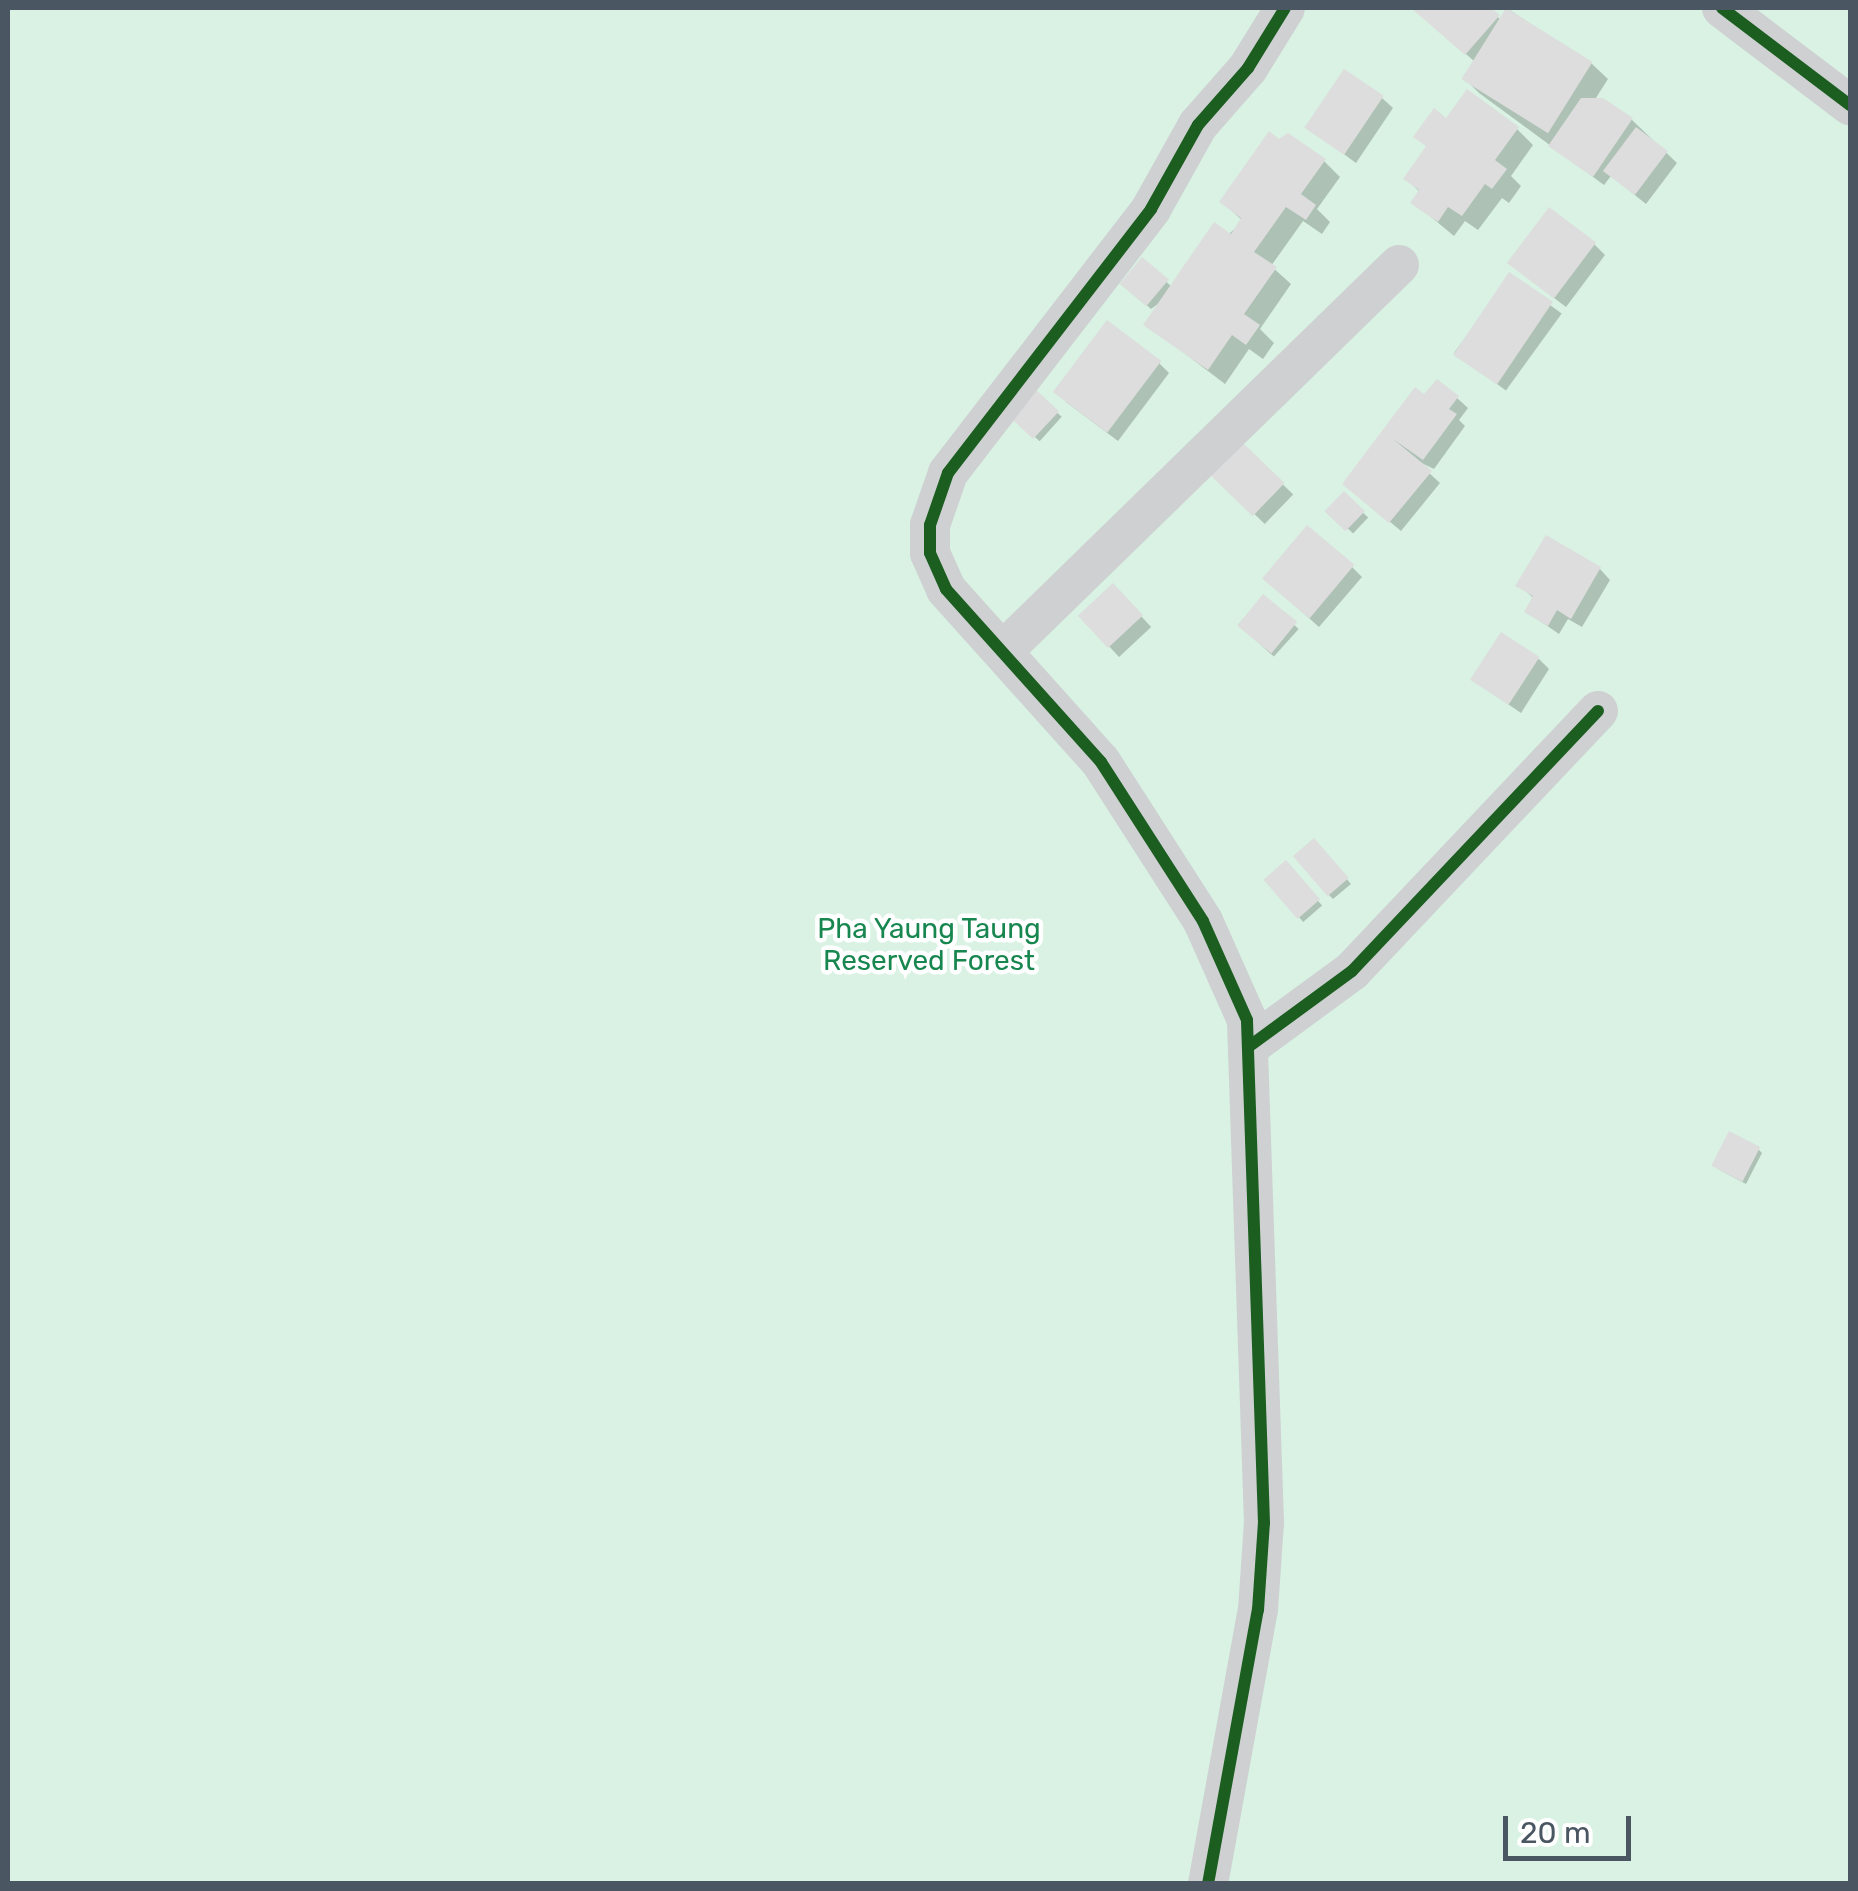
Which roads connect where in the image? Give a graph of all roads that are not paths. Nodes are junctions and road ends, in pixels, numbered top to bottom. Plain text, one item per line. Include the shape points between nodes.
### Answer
1 (1285, 8) edge
2 (1722, 8) edge
3 (1850, 105) edge
4 (1398, 264) dead end
5 (1003, 651) junction
6 (1598, 711) dead end
7 (1252, 1046) junction
8 (1208, 1884) edge

1 - 5 street via 1248,68 1198,125 1152,209 948,473 930,525 933,563 946,589
2 - 3 street
4 - 5 street
5 - 7 street via 1101,762 1203,921 1230,969
6 - 7 street via 1352,971
7 - 8 street via 1264,1524 1258,1610

